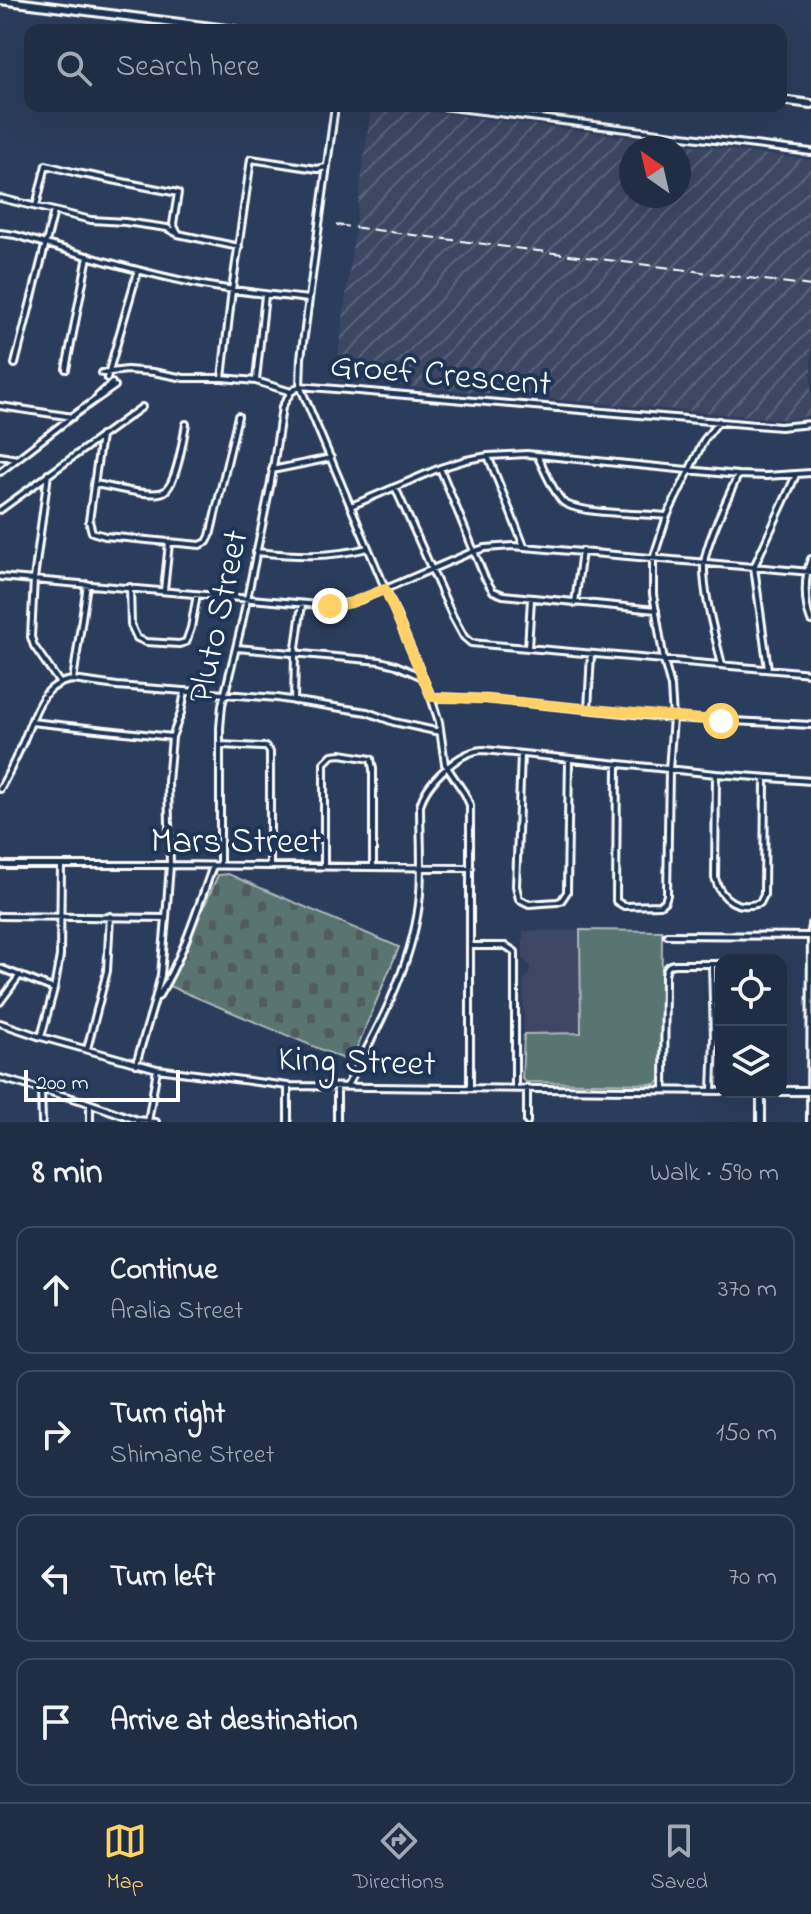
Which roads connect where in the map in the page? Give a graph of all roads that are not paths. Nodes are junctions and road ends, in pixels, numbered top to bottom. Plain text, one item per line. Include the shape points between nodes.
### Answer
1 (0, 0) edge
2 (188, 24) edge
3 (787, 101) edge
4 (811, 104) edge
5 (334, 112) edge
6 (490, 112) edge
7 (811, 152) edge
8 (326, 167) junction
9 (0, 198) edge
10 (36, 206) junction
11 (54, 211) junction
12 (0, 233) edge
13 (178, 234) junction
14 (45, 244) junction
15 (239, 247) junction
16 (88, 256) junction
17 (138, 270) junction
18 (232, 290) junction
19 (265, 295) junction
20 (309, 299) junction
21 (15, 364) dead end
22 (66, 369) dead end
23 (102, 373) dead end
24 (107, 378) dead end
25 (222, 378) junction
26 (256, 381) junction
27 (300, 386) junction
28 (291, 392) junction
29 (0, 407) edge
30 (142, 407) dead end
31 (74, 415) junction
32 (238, 416) dead end
33 (719, 421) junction
34 (186, 424) dead end
35 (811, 424) edge
36 (101, 436) junction
37 (0, 456) edge
38 (488, 456) junction
39 (537, 456) junction
40 (331, 458) junction
41 (17, 459) junction
42 (440, 468) junction
43 (272, 470) junction
44 (690, 470) junction
45 (0, 472) edge
46 (811, 473) edge
47 (48, 474) junction
48 (738, 475) junction
49 (796, 475) junction
50 (95, 484) junction
51 (395, 487) junction
52 (351, 506) junction
53 (0, 510) edge
54 (667, 516) junction
55 (169, 543) junction
56 (524, 546) junction
57 (368, 548) junction
58 (475, 551) junction
59 (582, 551) junction
60 (256, 552) junction
61 (653, 559) junction
62 (811, 559) edge
63 (704, 563) junction
64 (754, 567) junction
65 (432, 570) junction
66 (809, 572) edge
67 (0, 577) edge
68 (34, 579) junction
69 (87, 584) junction
70 (130, 587) junction
71 (385, 589) junction
72 (164, 590) junction
73 (197, 594) junction
74 (247, 598) junction
75 (531, 599) junction
76 (575, 603) junction
77 (302, 604) junction
78 (656, 610) junction
79 (811, 621) edge
80 (236, 648) junction
81 (528, 648) junction
82 (591, 654) junction
83 (295, 655) junction
84 (664, 661) junction
85 (722, 665) junction
86 (768, 669) junction
87 (811, 673) edge
88 (422, 677) junction
89 (73, 680) junction
90 (60, 682) junction
91 (185, 691) junction
92 (225, 694) junction
93 (431, 697) junction
94 (294, 701) junction
95 (588, 709) junction
96 (673, 718) junction
97 (31, 722) junction
98 (811, 725) edge
99 (440, 732) junction
100 (172, 737) junction
101 (220, 745) junction
102 (444, 751) junction
103 (521, 754) junction
104 (458, 759) junction
105 (569, 759) junction
106 (617, 764) junction
107 (448, 769) junction
108 (669, 770) junction
109 (716, 774) junction
110 (765, 778) junction
111 (811, 781) edge
112 (0, 789) edge
113 (0, 865) edge
114 (61, 865) junction
115 (170, 865) junction
116 (214, 866) junction
117 (220, 866) junction
118 (270, 866) junction
119 (324, 866) junction
120 (373, 867) junction
121 (421, 867) junction
122 (471, 868) junction
123 (0, 916) edge
124 (62, 916) junction
125 (110, 916) junction
126 (166, 918) junction
127 (811, 924) edge
128 (667, 935) dead end
129 (811, 936) edge
130 (471, 946) junction
131 (712, 964) joint
132 (0, 968) edge
133 (811, 968) edge
134 (20, 975) junction
135 (54, 989) junction
136 (0, 1002) edge
137 (154, 1003) junction
138 (810, 1017) edge
139 (0, 1023) edge
140 (41, 1037) junction
141 (714, 1039) joint
142 (87, 1049) junction
143 (136, 1064) junction
144 (157, 1069) junction
145 (0, 1078) edge
146 (288, 1086) junction
147 (337, 1087) junction
148 (347, 1087) junction
149 (470, 1088) junction
150 (515, 1088) junction
151 (527, 1088) junction
152 (41, 1090) junction
153 (664, 1090) junction
154 (712, 1091) joint
155 (787, 1091) edge
156 (810, 1091) edge
157 (761, 1098) edge
158 (90, 1104) junction
159 (137, 1121) edge
160 (42, 1122) edge
161 (90, 1122) edge
162 (148, 1122) edge
163 (156, 1122) edge
164 (288, 1122) edge
165 (337, 1122) edge
166 (527, 1122) edge
167 (761, 1122) edge
168 (810, 1122) edge

1 - 2 main road
3 - 4 main road
5 - 8 street, Groef Crescent
6 - 7 street
8 - 15 street via 251,159
8 - 20 street, Groef Crescent
9 - 10 street
10 - 11 street
10 - 13 street via 46,165 178,193 173,224
11 - 13 street
11 - 14 street
12 - 14 street
13 - 15 street
14 - 16 street
14 - 21 street
15 - 18 street
16 - 17 street
16 - 22 street
17 - 18 street
17 - 24 street
18 - 19 street
18 - 25 street
19 - 20 street
19 - 26 street
20 - 27 street, Groef Crescent
23 - 25 street via 127,370
25 - 26 street
26 - 28 street
27 - 28 street
27 - 33 street, Groef Crescent
27 - 40 street
28 - 43 street, Pluto Street via 282,407
29 - 31 street
29 - 31 street via 73,417 114,385
30 - 36 street
31 - 41 street
32 - 55 street via 208,540 200,545
33 - 35 street, Groef Crescent via 780,427
33 - 44 street
34 - 50 street via 175,472 164,491 152,494
36 - 47 street
36 - 50 street
37 - 41 street
38 - 39 street
38 - 42 street
38 - 56 street
39 - 44 street
39 - 54 street via 567,505
40 - 43 street
40 - 52 street
41 - 45 street
42 - 51 street
42 - 58 street
43 - 60 street, Pluto Street
44 - 48 street
44 - 54 street
46 - 49 street
47 - 53 street
47 - 68 street
48 - 49 street
48 - 63 street
49 - 64 street
50 - 55 street via 92,532
51 - 52 street
51 - 65 street
52 - 57 street
54 - 61 street
55 - 72 street
56 - 58 street
56 - 59 street
57 - 60 street via 327,556
57 - 71 street
58 - 65 street
58 - 75 street via 493,591
59 - 61 street
59 - 76 street
60 - 74 street, Pluto Street
61 - 63 street
61 - 78 street
62 - 66 street
63 - 64 street
63 - 85 street
64 - 66 street
64 - 86 street
65 - 71 street
65 - 81 street via 467,641
66 - 79 street
67 - 68 street
68 - 69 street
68 - 90 street via 32,642
69 - 70 street
69 - 89 street
70 - 72 street
70 - 73 street via 133,631 146,642 186,642
71 - 77 street via 340,605
71 - 88 street
72 - 73 street
73 - 74 street
74 - 77 street
74 - 80 street, Pluto Street
75 - 76 street
75 - 81 street
76 - 78 street
77 - 83 street
78 - 84 street
80 - 83 street
80 - 92 street, Pluto Street
81 - 82 street
82 - 84 street
82 - 95 street
83 - 88 street via 380,661
83 - 94 street
84 - 85 street
84 - 96 street
85 - 86 street
86 - 87 street
88 - 93 street
89 - 90 street
89 - 91 street
90 - 97 street via 40,702
91 - 92 street
91 - 100 street
92 - 94 street
92 - 101 street, Pluto Street
93 - 95 street
93 - 99 street
94 - 99 street via 367,712
95 - 96 street
96 - 98 street
96 - 108 street
97 - 100 street
97 - 112 street
99 - 102 street
100 - 115 street
101 - 117 street, Pluto Street
101 - 118 street via 266,747 270,752
102 - 104 street
102 - 107 street
103 - 104 street via 478,750
103 - 105 street
103 - 105 street via 516,886 519,899 529,904 561,901 567,892
104 - 107 street
105 - 106 street
106 - 108 street
106 - 108 street via 615,898 624,906 660,905 666,900
107 - 121 street via 420,806
107 - 122 street via 470,805
108 - 109 street
109 - 110 street
109 - 110 street via 715,878 727,900 744,906 760,903 764,895
110 - 111 street
113 - 114 street, Mars Street
114 - 115 street, Mars Street
114 - 124 street
115 - 116 street, Mars Street
115 - 126 street
116 - 117 street, Mars Street
116 - 137 street via 174,968
117 - 118 street, Mars Street
118 - 119 street, Mars Street
119 - 120 street, Mars Street
119 - 120 street via 324,763 341,754 371,759
120 - 121 street, Mars Street
121 - 122 street, Mars Street
121 - 148 street via 419,906 397,985
122 - 130 street
123 - 124 street
124 - 125 street
124 - 135 street
125 - 126 street
125 - 142 street via 107,971
126 - 137 street
127 - 129 street
128 - 129 street
129 - 133 street
130 - 149 street
130 - 150 street via 506,946 515,952
131 - 141 street
131 - 153 street via 672,964 666,970
132 - 134 street
133 - 138 street
134 - 135 street
134 - 136 street
135 - 140 street
137 - 143 street
138 - 156 street
139 - 140 street, King Street
140 - 142 street, King Street
141 - 154 street
142 - 143 street, King Street
143 - 144 street, King Street
144 - 146 street, King Street
144 - 162 street
145 - 152 street
146 - 147 street, King Street
146 - 164 street
147 - 148 street, King Street
147 - 165 street
148 - 149 street, King Street
149 - 150 street, King Street
150 - 151 street, King Street
151 - 153 street, King Street
151 - 166 street
152 - 158 street
152 - 160 street
153 - 154 street, King Street
155 - 156 main road
156 - 168 street
157 - 167 main road
158 - 159 street
158 - 161 street
159 - 162 street
162 - 163 street

